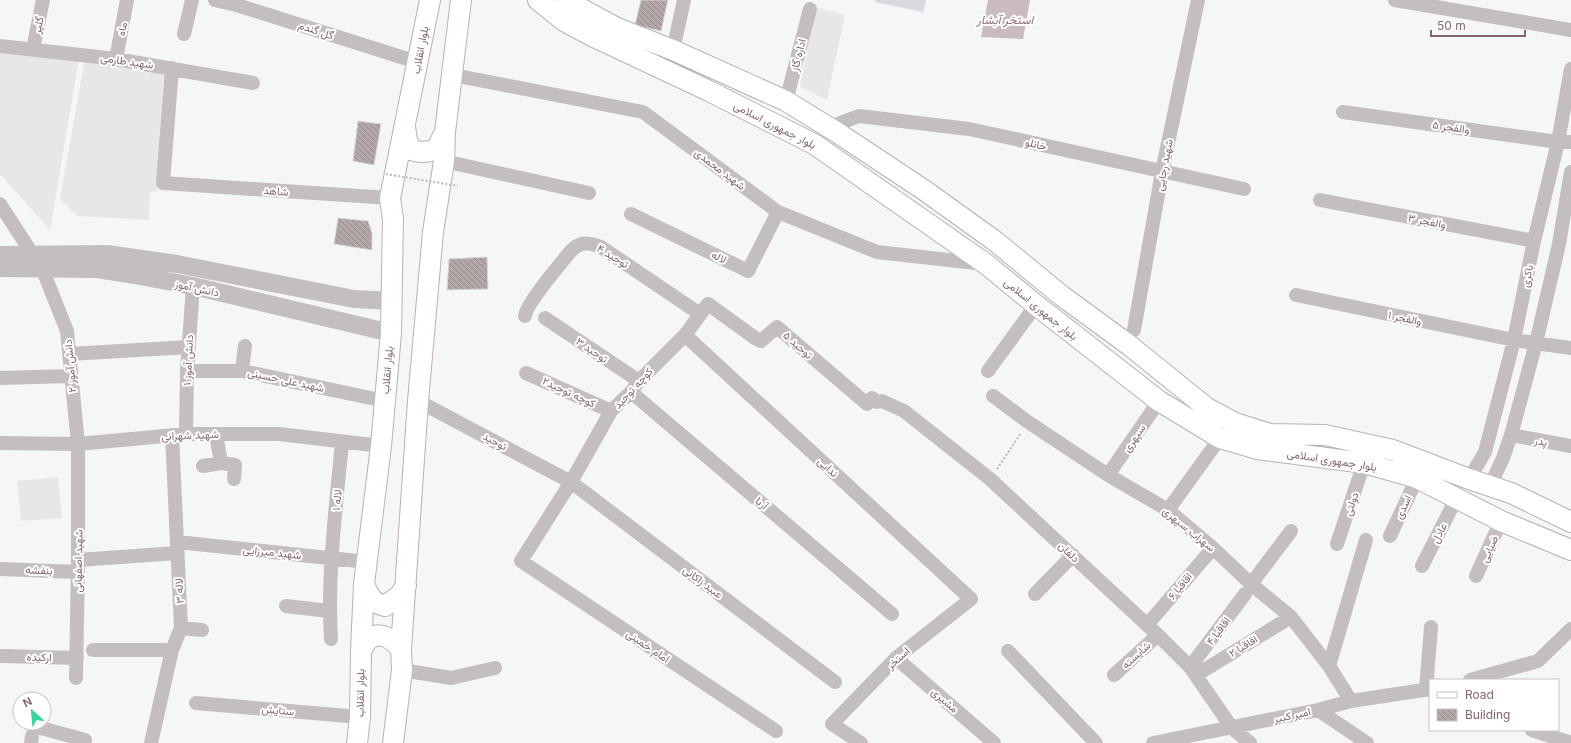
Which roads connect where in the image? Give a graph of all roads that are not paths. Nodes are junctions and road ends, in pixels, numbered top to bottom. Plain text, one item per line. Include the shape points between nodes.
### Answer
1 (43, 0) edge
2 (127, 0) edge
3 (192, 0) edge
4 (215, 0) edge
5 (430, 0) edge
6 (461, 0) edge
7 (538, 0) edge
8 (565, 0) edge
9 (684, 0) edge
10 (1198, 0) edge
11 (1395, 0) edge
12 (241, 3) edge
13 (810, 9) dead end
14 (1571, 30) edge
15 (184, 34) dead end
16 (0, 46) edge
17 (33, 49) junction
18 (673, 50) junction
19 (116, 59) junction
20 (417, 62) junction
21 (172, 68) junction
22 (1571, 69) edge
23 (453, 74) junction
24 (253, 83) dead end
25 (786, 101) junction
26 (1343, 112) dead end
27 (405, 127) junction
28 (827, 128) junction
29 (445, 132) junction
30 (1565, 142) edge
31 (444, 161) junction
32 (1162, 172) junction
33 (1571, 172) edge
34 (1244, 189) dead end
35 (589, 193) dead end
36 (390, 198) junction
37 (1320, 200) dead end
38 (0, 204) edge
39 (778, 212) junction
40 (630, 214) dead end
41 (1534, 241) junction
42 (1565, 245) edge
43 (0, 255) edge
44 (37, 262) junction
45 (986, 264) junction
46 (0, 268) edge
47 (193, 286) junction
48 (1296, 295) dead end
49 (1062, 296) junction
50 (354, 299) junction
51 (392, 301) junction
52 (704, 309) junction
53 (1042, 310) junction
54 (525, 316) dead end
55 (545, 318) dead end
56 (352, 323) junction
57 (1134, 330) dead end
58 (391, 333) junction
59 (685, 335) junction
60 (1514, 340) junction
61 (1536, 343) junction
62 (245, 346) dead end
63 (189, 347) junction
64 (1571, 348) edge
65 (69, 354) junction
66 (187, 371) junction
67 (242, 371) junction
68 (988, 371) dead end
69 (526, 373) dead end
70 (71, 376) junction
71 (0, 378) edge
72 (635, 387) junction
73 (993, 396) dead end
74 (384, 401) junction
75 (418, 401) junction
76 (882, 401) joint
77 (1159, 401) junction
78 (611, 411) junction
79 (186, 434) junction
80 (216, 434) junction
81 (172, 435) junction
82 (1511, 435) junction
83 (1220, 438) junction
84 (342, 442) junction
85 (0, 443) edge
86 (78, 444) junction
87 (381, 446) junction
88 (1571, 446) edge
89 (1485, 452) junction
90 (1503, 458) junction
91 (221, 463) junction
92 (1364, 463) junction
93 (203, 466) dead end
94 (1108, 475) junction
95 (234, 478) dead end
96 (1417, 478) junction
97 (1469, 479) junction
98 (571, 482) junction
99 (1490, 486) junction
100 (1511, 493) junction
101 (1456, 499) junction
102 (1168, 510) junction
103 (1501, 522) junction
104 (1571, 522) edge
105 (1290, 531) dead end
106 (1390, 536) dead end
107 (1366, 540) dead end
108 (1337, 544) dead end
109 (177, 548) junction
110 (1213, 548) junction
111 (1571, 550) edge
112 (1073, 555) junction
113 (332, 557) junction
114 (521, 561) joint
115 (367, 562) junction
116 (78, 566) junction
117 (1422, 566) dead end
118 (0, 569) edge
119 (1476, 576) dead end
120 (364, 584) junction
121 (406, 586) junction
122 (1248, 589) junction
123 (1035, 594) dead end
124 (972, 599) joint
125 (286, 606) dead end
126 (330, 612) junction
127 (892, 614) dead end
128 (1291, 617) junction
129 (1147, 625) junction
130 (1431, 627) dead end
131 (181, 628) junction
132 (1571, 629) edge
133 (202, 630) dead end
134 (1158, 635) junction
135 (331, 639) dead end
136 (401, 649) junction
137 (93, 650) dead end
138 (172, 650) junction
139 (361, 651) junction
140 (1008, 651) dead end
141 (2, 656) dead end
142 (76, 658) junction
143 (896, 658) junction
144 (1329, 666) junction
145 (495, 668) dead end
146 (402, 670) junction
147 (1193, 671) junction
148 (1114, 675) dead end
149 (76, 678) dead end
150 (1474, 679) edge
151 (835, 682) dead end
152 (1428, 689) edge
153 (1351, 701) junction
154 (196, 703) dead end
155 (1318, 710) junction
156 (360, 717) junction
157 (1232, 728) junction
158 (776, 731) dead end
159 (1535, 731) edge
160 (34, 736) edge
161 (84, 743) edge
162 (150, 743) edge
163 (358, 743) edge
164 (393, 743) edge
165 (861, 743) edge
166 (994, 743) edge
167 (1096, 743) edge
168 (1153, 743) edge
169 (1250, 743) edge
170 (1367, 743) edge
171 (1571, 743) edge

1 - 17 street, گلپر
2 - 19 street, ماه
3 - 15 street
4 - 12 street, گل گندم
5 - 20 main road, بلوار انقلاب
6 - 23 main road
7 - 45 main road, بلوار جمهوری اسلامی via 564,21 592,36 814,144
8 - 18 main road, بلوار جمهوری اسلامی via 617,28
9 - 18 street
10 - 32 street, شهید رجایی
11 - 14 street
12 - 20 street, گل گندم
13 - 25 street, اداره گاز
16 - 17 street, شهید طارمی
17 - 19 street, شهید طارمی
18 - 25 main road, بلوار جمهوری اسلامی
19 - 21 street, شهید طارمی
20 - 27 main road, بلوار انقلاب
21 - 24 street, شهید طارمی
21 - 36 street, شاهد via 163,183
22 - 30 street, باکری
23 - 29 main road
23 - 39 street, شهید محمدی via 643,112
25 - 28 main road, بلوار جمهوری اسلامی
26 - 30 street, والفجر ۵
27 - 29 main road via 411,150 417,152 436,150
27 - 36 main road, بلوار انقلاب
28 - 32 street, خانلو via 859,116 970,129
28 - 49 main road, بلوار جمهوری اسلامی via 931,194 995,241
29 - 31 main road
30 - 41 street, باکری
31 - 35 street
31 - 75 main road via 433,232
32 - 34 street, خانلو
32 - 57 street, شهید رجایی
33 - 42 street
36 - 51 main road, بلوار انقلاب via 393,219
37 - 41 street, والفجر ۳
38 - 44 street, دانش آموز ۲
39 - 40 street, لاله via 748,271
39 - 45 street, شهید محمدی via 877,252
41 - 60 street, باکری
42 - 61 street
43 - 44 street, دانش آموز
44 - 46 street, دانش آموز
44 - 47 street, دانش آموز via 135,275
44 - 50 street, دانش آموز via 107,254 177,264
44 - 65 street, دانش آموز ۲ via 67,331
45 - 53 main road, بلوار جمهوری اسلامی
47 - 56 street, دانش آموز
47 - 63 street, دانش آموز ۱
48 - 60 street, والفجر ۱
49 - 53 main road
49 - 97 main road, بلوار جمهوری اسلامی via 1129,345 1207,408 1235,423 1270,434 1325,436 1393,450
50 - 51 street, دانش آموز
50 - 56 street via 360,306 360,314
51 - 58 main road, بلوار انقلاب
52 - 54 street, توحید ۴ via 601,247 590,243 575,246 532,302
52 - 59 street, کوچه توحید
52 - 76 street, توحید ۵ via 762,341 777,327 867,404 872,398 877,402
53 - 68 street
53 - 77 main road, بلوار جمهوری اسلامی
55 - 72 street, توحید ۳
56 - 58 street, دانش آموز
58 - 74 main road, بلوار انقلاب
59 - 72 street, کوچه توحید
59 - 124 street, ندایی
60 - 61 street, والفجر ۱
60 - 89 street, باکری
61 - 64 street, والفجر ۱
61 - 82 street
62 - 67 street
63 - 65 street
63 - 66 street, دانش آموز ۱
65 - 70 street, دانش آموز ۲
66 - 67 street, شهید علی حسینی
66 - 79 street, دانش آموز ۱
67 - 74 street, شهید علی حسینی
69 - 78 street, کوچه توحید۲
70 - 71 street
70 - 86 street, دانش آموز ۲
72 - 78 street, کوچه توحید
72 - 127 street, آریا
73 - 94 street, سهراب سپهری
74 - 87 main road, بلوار انقلاب
75 - 98 street, توحید
75 - 121 main road
76 - 112 street, دلفان via 904,410 990,479
77 - 83 main road, بلوار جمهوری اسلامی
77 - 94 street, سپهری
78 - 98 street, کوچه توحید
79 - 80 street, شهید شهرانی
79 - 81 street, شهید شهرانی
80 - 84 street, شهید شهرانی via 279,434
80 - 91 street
81 - 86 street, شهید شهرانی
81 - 109 street, لاله ۳
82 - 88 street, پدر
82 - 90 street
83 - 92 main road, بلوار جمهوری اسلامی via 1257,450
83 - 102 street
84 - 87 street, شهید شهرانی
84 - 113 street, لاله ۱
85 - 86 street, شهید شهرانی
86 - 116 street, شهید اصفهانی
87 - 115 main road, بلوار انقلاب
89 - 90 street via 1491,462
89 - 97 street, باکری
90 - 99 street
91 - 93 street
91 - 95 street via 235,465
92 - 96 main road, بلوار جمهوری اسلامی
92 - 108 street, دولتی
94 - 102 street, سهراب سپهری
96 - 101 main road, بلوار جمهوری اسلامی
96 - 106 street, اسدی
97 - 99 main road, بلوار جمهوری اسلامی
98 - 114 street, کوچه توحید
98 - 151 street, عبید زاکانی
99 - 100 main road, بلوار جمهوری اسلامی
100 - 103 main road
100 - 104 main road, بلوار جمهوری اسلامی
101 - 103 main road, بلوار جمهوری اسلامی
101 - 117 street, عادل
102 - 110 street, سهراب سپهری
103 - 111 main road, بلوار جمهوری اسلامی
103 - 119 street, ضیایی
105 - 122 street, اقاقیا ۴
107 - 144 street
109 - 113 street, شهید میرزایی
109 - 116 street, شهید میرزایی
109 - 131 street, لاله ۳
110 - 122 street, سهراب سپهری
110 - 129 street, اقاقیا ۶
112 - 123 street
112 - 129 street, دلفان
113 - 115 street, شهید میرزایی
113 - 126 street, لاله ۱
114 - 158 street, امام خمینی
115 - 120 main road, بلوار انقلاب
116 - 118 street, بنفشه
116 - 142 street, شهید اصفهانی
120 - 121 main road via 370,598 385,606 399,596
120 - 139 main road, بلوار انقلاب
121 - 136 main road
122 - 128 street, سهراب سپهری
122 - 147 street, اقاقیا ۴
124 - 143 street, استخر
125 - 126 street
126 - 135 street, لاله ۱
128 - 144 street, سهراب سپهری
128 - 147 street, اقاقیا ۲
129 - 134 street, دلفان
130 - 152 street
131 - 133 street
131 - 138 street, لاله ۳
132 - 150 street via 1538,661
134 - 147 street, دلفان
134 - 148 street, شایسته
136 - 139 main road via 386,636 376,636 368,640
136 - 146 main road
137 - 138 street
138 - 162 street, لاله ۳
139 - 156 main road, بلوار انقلاب
140 - 167 street
141 - 142 street, ارکیده
142 - 149 street, شهید اصفهانی
143 - 165 street, استخر via 832,724
143 - 166 street, مشیری
144 - 153 street, سهراب سپهری
145 - 146 street via 451,678
146 - 164 main road
147 - 157 street, دلفان
152 - 153 street, امیر کبیر
153 - 155 street, امیر کبیر
154 - 156 street, ستایش
155 - 157 street, امیر کبیر
155 - 170 street
156 - 163 main road, بلوار انقلاب
157 - 168 street, امیر کبیر
157 - 169 street, دلفان
159 - 171 street
160 - 161 street via 85,740

